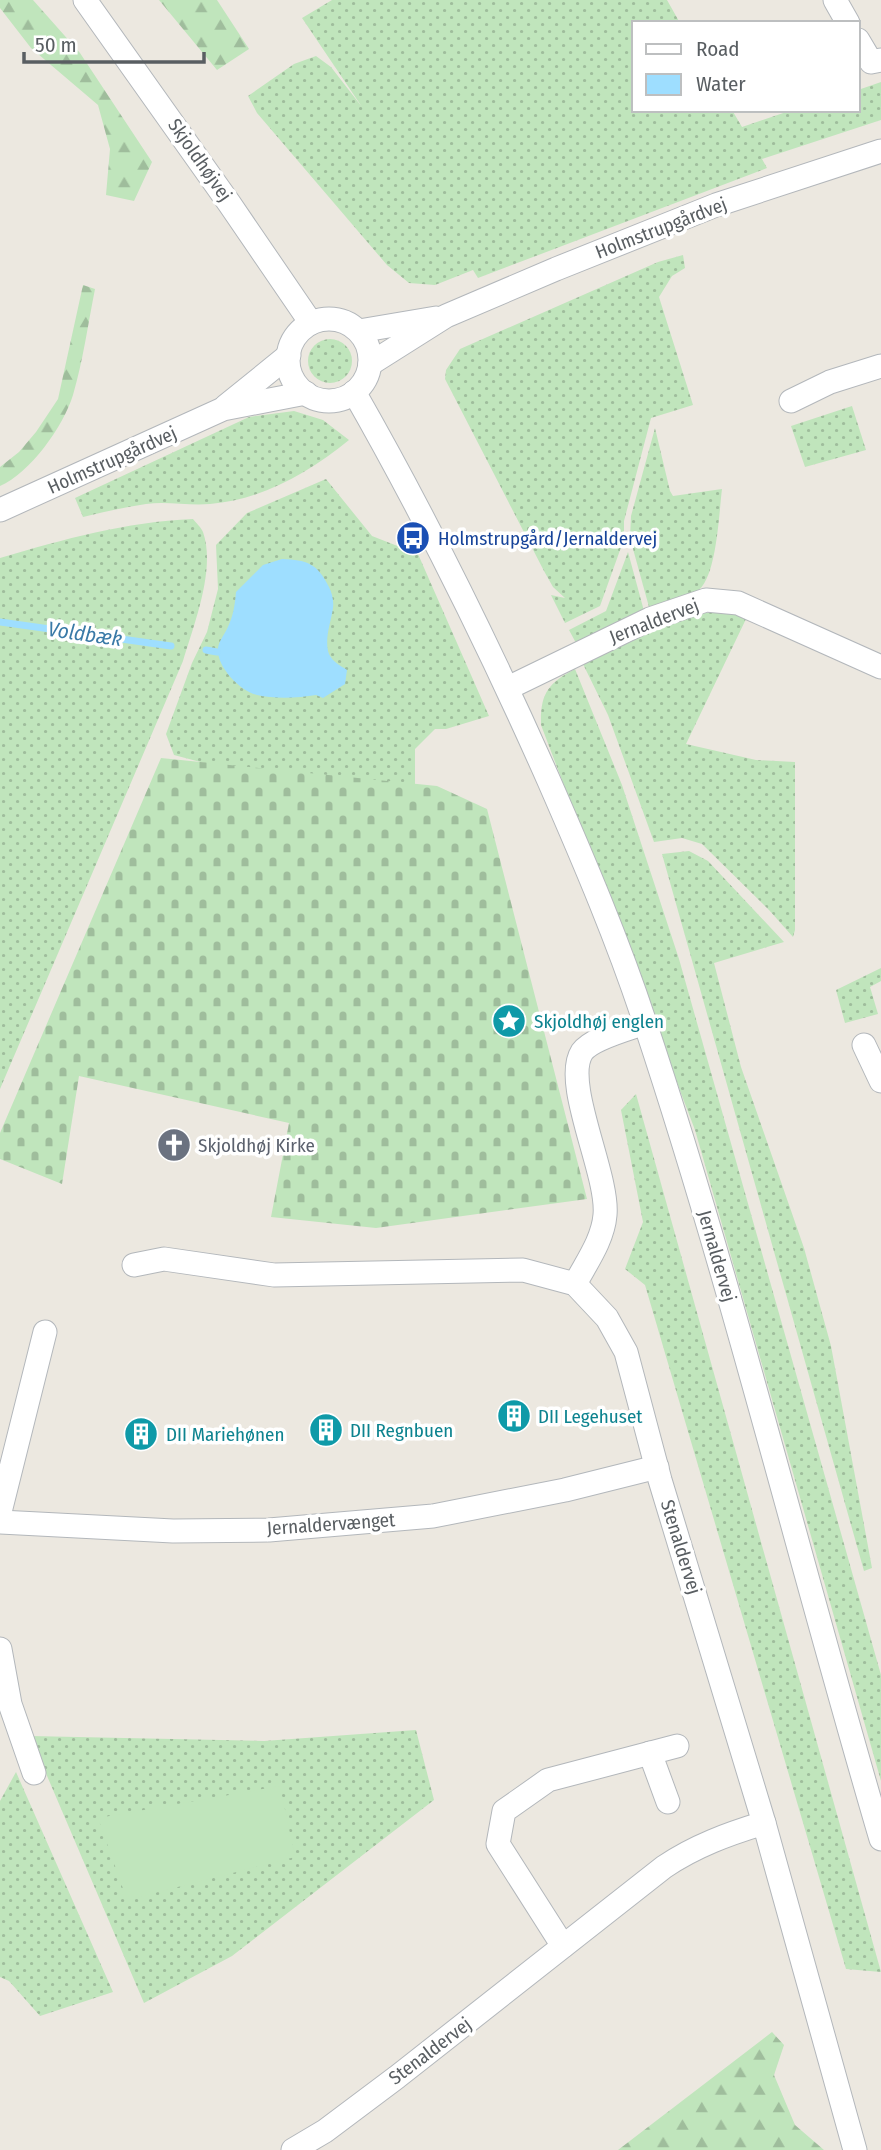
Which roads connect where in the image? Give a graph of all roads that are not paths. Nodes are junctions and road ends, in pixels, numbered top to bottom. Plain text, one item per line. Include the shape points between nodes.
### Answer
1 (85, 0) edge
2 (835, 0) edge
3 (847, 21) edge
4 (860, 43) edge
5 (881, 60) edge
6 (881, 151) edge
7 (446, 316) junction
8 (311, 323) junction
9 (359, 331) junction
10 (289, 355) junction
11 (370, 364) junction
12 (881, 366) edge
13 (354, 392) junction
14 (306, 393) junction
15 (791, 401) dead end
16 (223, 409) junction
17 (0, 510) edge
18 (881, 667) edge
19 (508, 688) junction
20 (645, 1023) junction
21 (864, 1045) dead end
22 (881, 1081) edge
23 (134, 1265) dead end
24 (575, 1284) junction
25 (45, 1332) dead end
26 (657, 1467) junction
27 (0, 1512) edge
28 (0, 1522) edge
29 (0, 1648) edge
30 (5, 1706) edge
31 (677, 1746) dead end
32 (650, 1753) junction
33 (34, 1773) dead end
34 (668, 1802) dead end
35 (764, 1823) junction
36 (881, 1839) edge
37 (563, 1946) junction
38 (293, 2150) edge
39 (855, 2150) edge

1 - 8 street, Skjoldhøjvej
2 - 3 street
4 - 5 street via 871,62
6 - 7 street, Holmstrupgårdvej via 664,225
7 - 9 street, Holmstrupgårdvej
7 - 11 street, Holmstrupgårdvej
8 - 9 street via 341,320
8 - 10 street via 298,333
9 - 11 street via 369,347
10 - 14 street via 292,378
10 - 16 street, Holmstrupgårdvej
11 - 13 street via 365,380
12 - 15 street via 830,382
13 - 14 street via 325,401
13 - 19 street, Jernaldervej
14 - 16 street, Holmstrupgårdvej
16 - 17 street, Holmstrupgårdvej
18 - 19 street, Jernaldervej via 738,603 706,600 650,619
19 - 20 street, Jernaldervej via 581,854
20 - 24 street via 590,1044 578,1060 577,1084 606,1208 600,1236
20 - 36 street, Jernaldervej via 749,1366
21 - 22 street
23 - 24 street via 164,1259 274,1275 523,1270
24 - 26 street, Stenaldervej via 607,1318 626,1352
25 - 27 street
26 - 28 street, Jernaldervænget via 432,1516 269,1530 173,1531
26 - 35 street, Stenaldervej
29 - 30 street
30 - 33 street
31 - 32 street
32 - 34 street
32 - 37 street via 548,1780 504,1811 498,1844
35 - 37 street, Stenaldervej via 720,1836 680,1856
35 - 39 street, Stenaldervej
37 - 38 street, Stenaldervej via 325,2131

